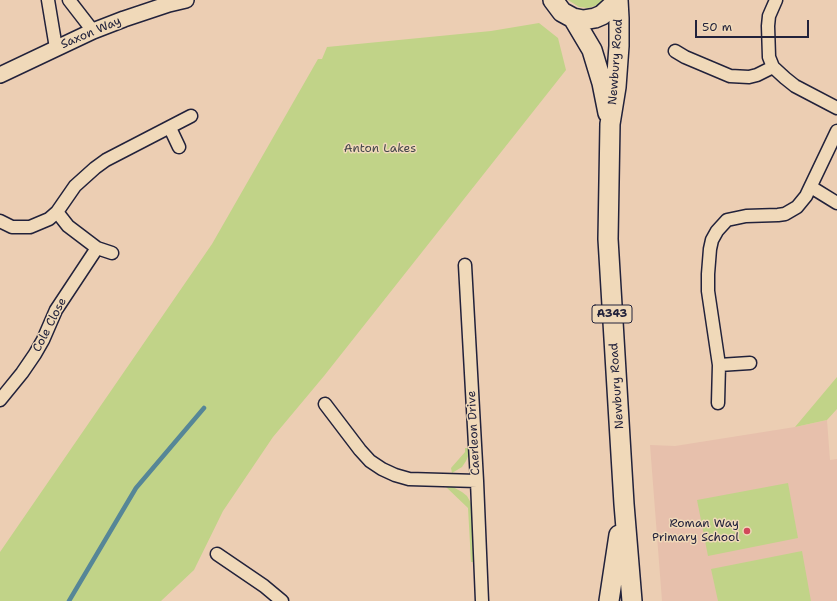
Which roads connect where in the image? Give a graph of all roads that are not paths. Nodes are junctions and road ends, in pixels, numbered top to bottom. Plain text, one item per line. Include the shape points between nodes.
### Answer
1 (48, 0) edge
2 (69, 0) edge
3 (186, 0) edge
4 (553, 0) edge
5 (617, 0) edge
6 (776, 0) edge
7 (573, 18) junction
8 (93, 31) junction
9 (56, 48) junction
10 (675, 51) dead end
11 (773, 67) junction
12 (0, 75) edge
13 (837, 108) edge
14 (191, 116) dead end
15 (610, 124) junction
16 (170, 128) junction
17 (837, 131) edge
18 (179, 147) dead end
19 (811, 187) junction
20 (837, 203) edge
21 (57, 212) junction
22 (0, 221) edge
23 (96, 248) junction
24 (112, 253) dead end
25 (465, 265) dead end
26 (750, 363) dead end
27 (719, 365) junction
28 (0, 400) edge
29 (718, 403) dead end
30 (325, 404) dead end
31 (477, 481) junction
32 (624, 504) junction
33 (217, 554) dead end
34 (276, 599) edge
35 (482, 601) edge
36 (609, 601) edge
37 (632, 601) edge

1 - 9 street
2 - 8 street
3 - 8 street, Saxon Way
4 - 7 main road, A343 via 562,12
5 - 7 main road, A343 via 595,18
5 - 15 main road, Newbury Road / A343 via 620,18 616,87
6 - 11 street via 768,26
7 - 15 main road, Newbury Road / A343 via 592,50
8 - 9 street, Saxon Way
9 - 12 street, Saxon Way
10 - 11 street via 719,72 734,76 749,77
11 - 13 street via 795,86
14 - 16 street
15 - 32 main road, Newbury Road / A343 via 608,239
16 - 18 street
16 - 21 street via 95,168 75,186
17 - 19 street
19 - 20 street
19 - 27 street via 797,207 785,214 735,217 727,220 716,231 710,249 708,274
21 - 22 street via 49,219 30,227 12,226
21 - 23 street via 68,226
23 - 24 street
23 - 28 street, Cole Close via 56,310 35,354
25 - 31 street, Caerleon Drive
26 - 27 street
27 - 29 street
30 - 31 street via 360,450 382,469 409,479
31 - 35 street, Caerleon Drive
32 - 36 main road, Newbury Road / A343
32 - 37 main road, Newbury Road / A343
33 - 34 street via 264,586

